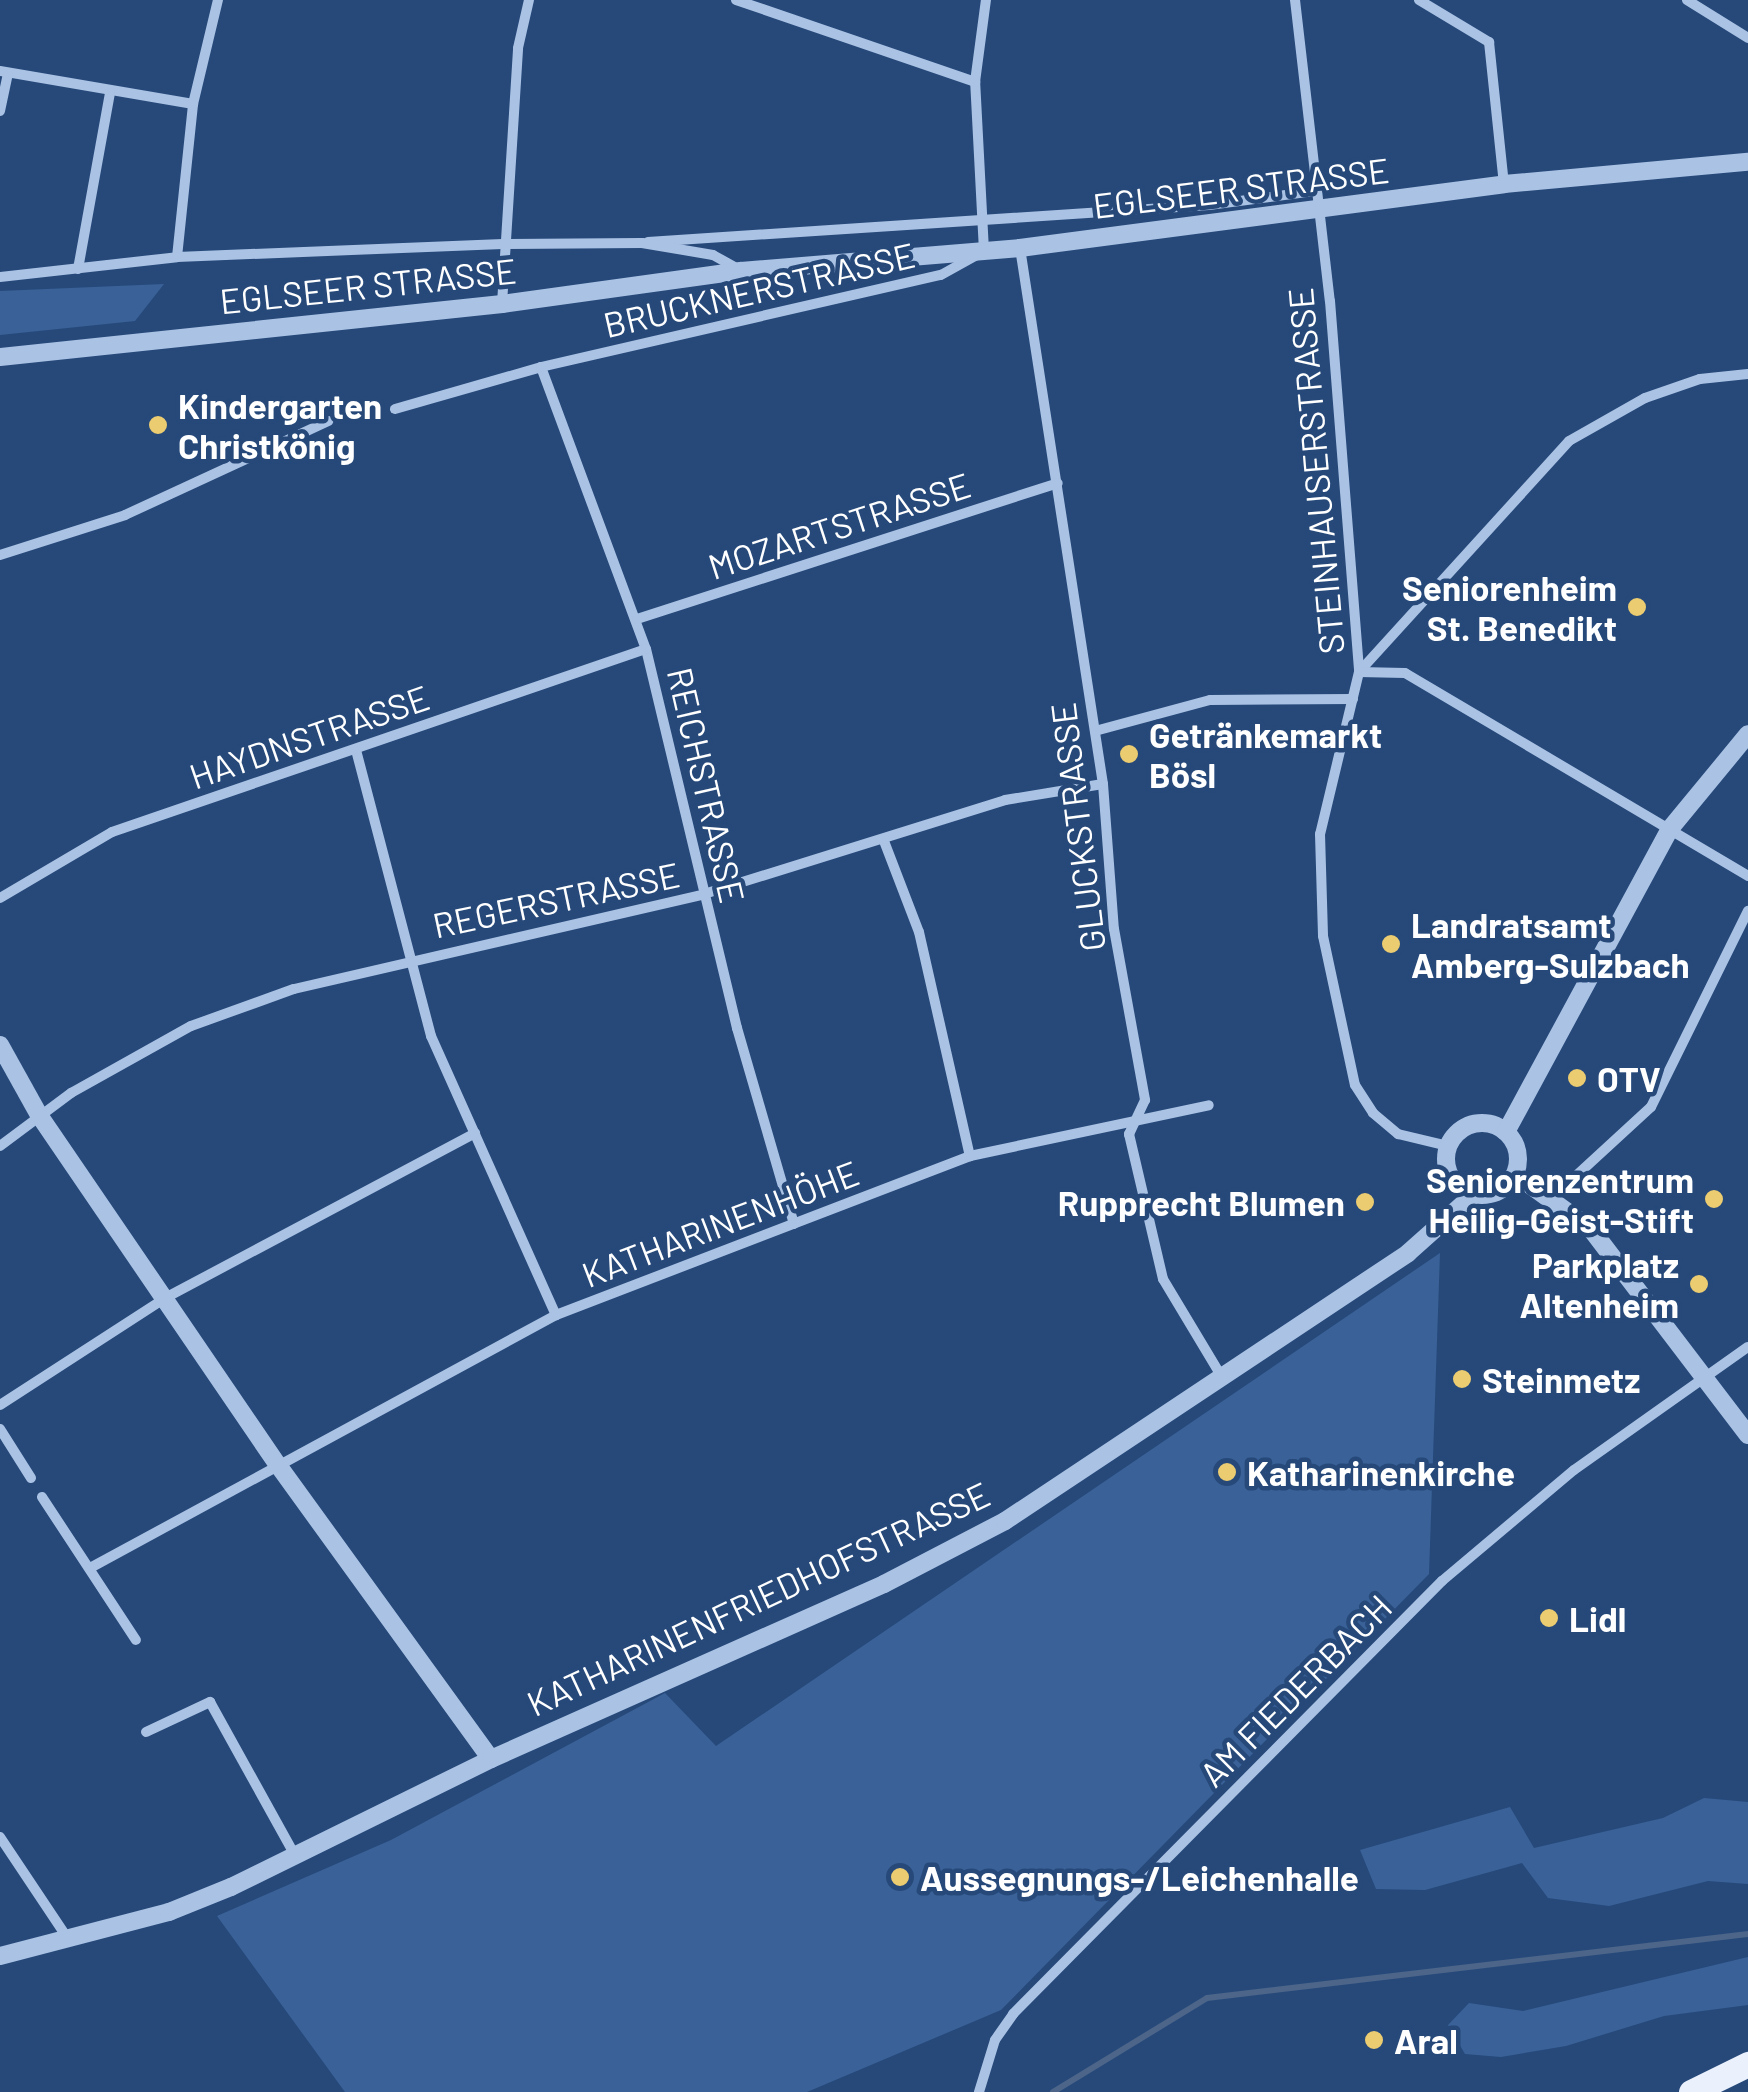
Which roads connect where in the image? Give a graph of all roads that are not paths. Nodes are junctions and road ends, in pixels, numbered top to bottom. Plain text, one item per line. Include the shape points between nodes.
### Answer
1 (218, 0) edge
2 (530, 0) edge
3 (736, 0) edge
4 (986, 0) edge
5 (1295, 0) edge
6 (1419, 0) edge
7 (1687, 0) edge
8 (766, 4) edge
9 (1748, 38) edge
10 (4, 73) edge
11 (975, 82) junction
12 (110, 93) junction
13 (193, 104) junction
14 (0, 111) edge
15 (1748, 162) edge
16 (1504, 184) junction
17 (1316, 190) junction
18 (1318, 212) junction
19 (982, 217) junction
20 (503, 244) junction
21 (642, 244) junction
22 (1020, 248) junction
23 (984, 250) junction
24 (177, 258) junction
25 (78, 269) junction
26 (742, 271) junction
27 (0, 277) edge
28 (502, 304) junction
29 (0, 357) edge
30 (541, 367) junction
31 (1748, 374) edge
32 (395, 408) dead end
33 (328, 421) dead end
34 (1058, 482) junction
35 (0, 555) edge
36 (637, 619) junction
37 (646, 649) junction
38 (1360, 672) junction
39 (1353, 699) junction
40 (1095, 731) junction
41 (1748, 734) edge
42 (356, 750) junction
43 (1103, 784) junction
44 (1670, 830) junction
45 (884, 841) junction
46 (1748, 876) edge
47 (704, 894) junction
48 (0, 898) edge
49 (1748, 911) edge
50 (411, 959) junction
51 (0, 1045) edge
52 (1209, 1104) dead end
53 (39, 1115) junction
54 (1138, 1119) junction
55 (1506, 1132) junction
56 (474, 1133) junction
57 (0, 1146) edge
58 (1448, 1146) junction
59 (970, 1156) junction
60 (1515, 1174) junction
61 (1474, 1195) junction
62 (1553, 1197) junction
63 (794, 1224) junction
64 (167, 1297) junction
65 (556, 1315) junction
66 (1748, 1347) edge
67 (1705, 1377) junction
68 (1223, 1378) junction
69 (0, 1405) edge
70 (0, 1430) edge
71 (1748, 1435) edge
72 (278, 1465) junction
73 (31, 1478) dead end
74 (42, 1497) dead end
75 (90, 1568) junction
76 (136, 1640) dead end
77 (146, 1732) dead end
78 (490, 1759) junction
79 (0, 1838) edge
80 (297, 1858) junction
81 (68, 1940) junction
82 (0, 1956) edge
83 (1748, 2064) edge
84 (979, 2092) edge
85 (1690, 2092) edge

1 - 13 street
2 - 20 street via 518,48
3 - 8 street
4 - 11 street
5 - 17 street, STEINHAUSERSTRASSE
6 - 16 street via 1488,42
7 - 9 street
8 - 11 street
10 - 12 street
10 - 14 street
11 - 19 street
12 - 13 street
12 - 25 street
13 - 24 street
15 - 16 street, EGLSEER STRASSE
16 - 18 street, EGLSEER STRASSE
17 - 18 street, STEINHAUSERSTRASSE
17 - 19 street, EGLSEER STRASSE via 1209,205
18 - 22 street, EGLSEER STRASSE
18 - 38 street, STEINHAUSERSTRASSE
19 - 21 street, EGLSEER STRASSE
19 - 23 street
20 - 21 street, EGLSEER STRASSE
20 - 24 street, EGLSEER STRASSE
20 - 28 street
21 - 26 street, EGLSEER STRASSE via 713,256
22 - 23 street, EGLSEER STRASSE
22 - 34 street, GLUCKSTRASSE
23 - 26 street, EGLSEER STRASSE
23 - 30 street, BRUCKNERSTRASSE via 941,275
24 - 25 street, EGLSEER STRASSE
25 - 27 street, EGLSEER STRASSE
26 - 28 street, EGLSEER STRASSE
28 - 29 street, EGLSEER STRASSE
30 - 32 street, BRUCKNERSTRASSE
30 - 36 street, REICHSTRASSE
31 - 38 street via 1700,379 1645,398 1570,440
33 - 35 street via 125,515
34 - 36 street, MOZARTSTRASSE
34 - 40 street, GLUCKSTRASSE
36 - 37 street, REICHSTRASSE
37 - 42 street, HAYDNSTRASSE
37 - 47 street, REICHSTRASSE
38 - 39 street
38 - 44 street, STEINHAUSERSTRASSE via 1405,673
39 - 40 street via 1210,700
39 - 58 street via 1320,834 1323,936 1340,1038 1355,1085 1373,1113 1398,1134
40 - 43 street, GLUCKSTRASSE
41 - 44 street
42 - 48 street, HAYDNSTRASSE via 112,832
42 - 50 street
43 - 45 street, REGERSTRASSE via 1005,800
43 - 54 street, GLUCKSTRASSE via 1114,929 1145,1100
44 - 46 street, STEINHAUSERSTRASSE
44 - 55 street
45 - 47 street, REGERSTRASSE
45 - 59 street via 919,932
47 - 50 street, REGERSTRASSE
47 - 63 street, REICHSTRASSE
49 - 62 street via 1651,1108
50 - 53 street, REGERSTRASSE via 294,988 191,1026
50 - 56 street via 431,1036
51 - 53 street
52 - 54 street, KATHARINENHÖHE
53 - 57 street, REGERSTRASSE
53 - 64 street
54 - 59 street, KATHARINENHÖHE
54 - 68 street, GLUCKSTRASSE via 1129,1134 1163,1279
55 - 58 street via 1468,1125
55 - 60 street via 1518,1154
56 - 64 street
56 - 65 street
58 - 61 street via 1447,1170
59 - 63 street, KATHARINENHÖHE
60 - 61 street via 1498,1192
60 - 62 street
61 - 68 street, KATHARINENFRIEDHOFSTRASSE via 1408,1253
62 - 67 street via 1591,1229
63 - 65 street, KATHARINENHÖHE
64 - 69 street
64 - 72 street
65 - 72 street, KATHARINENHÖHE
66 - 67 street, AM FIEDERBACH
67 - 71 street
67 - 84 street, AM FIEDERBACH via 1574,1470 1442,1581 1012,2014 995,2040
68 - 78 street, KATHARINENFRIEDHOFSTRASSE via 1006,1522 884,1584
70 - 73 street
72 - 75 street, KATHARINENHÖHE
72 - 78 street
74 - 75 street
75 - 76 street
77 - 80 street via 210,1702
78 - 80 street, KATHARINENFRIEDHOFSTRASSE
79 - 81 street
80 - 81 street, KATHARINENFRIEDHOFSTRASSE via 169,1912
81 - 82 street, KATHARINENFRIEDHOFSTRASSE
83 - 85 main road

